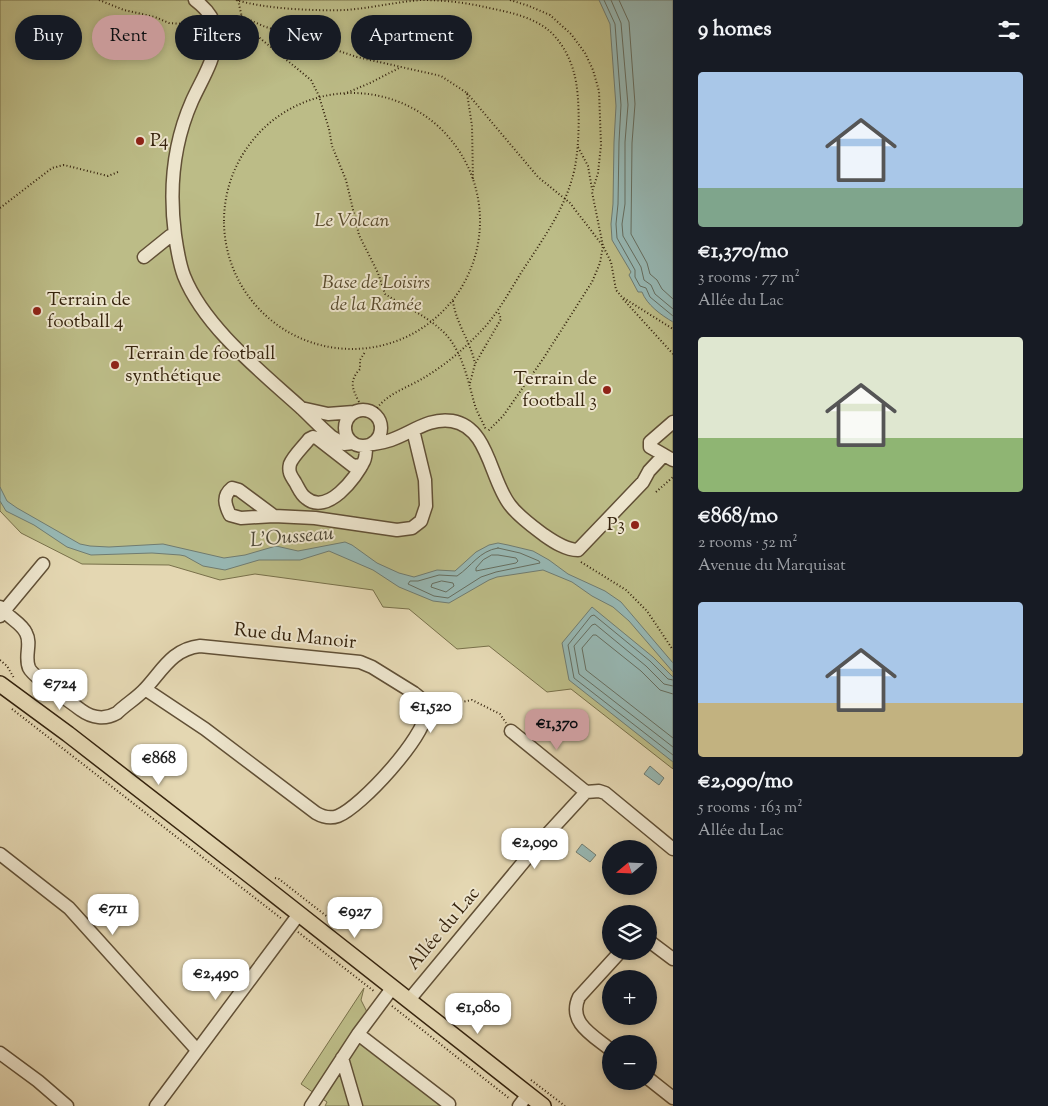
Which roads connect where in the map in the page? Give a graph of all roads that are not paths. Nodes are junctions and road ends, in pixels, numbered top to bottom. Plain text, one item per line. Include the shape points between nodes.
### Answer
1 (195, 0) edge
2 (175, 235) junction
3 (144, 258) dead end
4 (301, 408) junction
5 (367, 414) junction
6 (673, 422) edge
7 (410, 431) junction
8 (352, 443) junction
9 (369, 445) junction
10 (669, 458) edge
11 (362, 465) junction
12 (274, 516) dead end
13 (43, 564) dead end
14 (1, 611) edge
15 (0, 684) edge
16 (145, 689) junction
17 (511, 731) road end
18 (586, 792) junction
19 (673, 849) edge
20 (0, 854) edge
21 (294, 920) junction
22 (657, 947) edge
23 (673, 959) edge
24 (613, 960) edge
25 (388, 993) junction
26 (409, 1000) junction
27 (358, 1034) junction
28 (602, 1043) edge
29 (197, 1050) junction
30 (0, 1054) edge
31 (342, 1058) junction
32 (657, 1085) edge
33 (673, 1098) edge
34 (520, 1100) edge
35 (449, 1104) dead end
36 (67, 1106) edge
37 (156, 1106) edge
38 (311, 1106) edge
39 (356, 1106) edge
40 (543, 1106) edge

1 - 2 street via 211,14 217,36 214,52 181,128 176,150 172,192
2 - 3 street
2 - 4 street via 184,276 210,319
4 - 5 street via 328,414
4 - 8 street via 340,442
5 - 7 street via 391,431
5 - 8 street via 350,415 345,424 346,435
5 - 9 street via 382,431
6 - 10 street via 650,442 650,447
7 - 9 street
7 - 10 street via 426,424 452,421 484,437 498,484 510,505 524,520 569,550 578,550 644,482 649,471
7 - 12 street via 425,480 426,506 421,520 412,528 397,530 315,518
8 - 9 street
9 - 11 street
11 - 11 street via 336,497 325,502 311,502 304,498 290,474 291,463 308,439 313,437 353,466
13 - 14 street
14 - 16 street, Rue du Manoir via 27,634 27,659 32,672 87,714 100,718 113,716
15 - 21 main road via 68,734
16 - 16 street, Rue du Manoir via 205,729 316,813 330,817 347,811 380,782 411,742 426,709 421,698 414,693 360,662 200,646 173,656
17 - 18 street
18 - 19 street via 605,793
18 - 26 street, Allée du Lac via 541,841
20 - 29 street via 69,908
21 - 25 main road
21 - 29 street
22 - 23 street
24 - 28 street via 579,997 576,1006 577,1018 583,1028
25 - 26 main road
25 - 27 street
26 - 34 main road
27 - 31 street
27 - 35 street
29 - 37 street
30 - 36 street
31 - 38 street
31 - 39 street
32 - 33 street
34 - 40 main road

